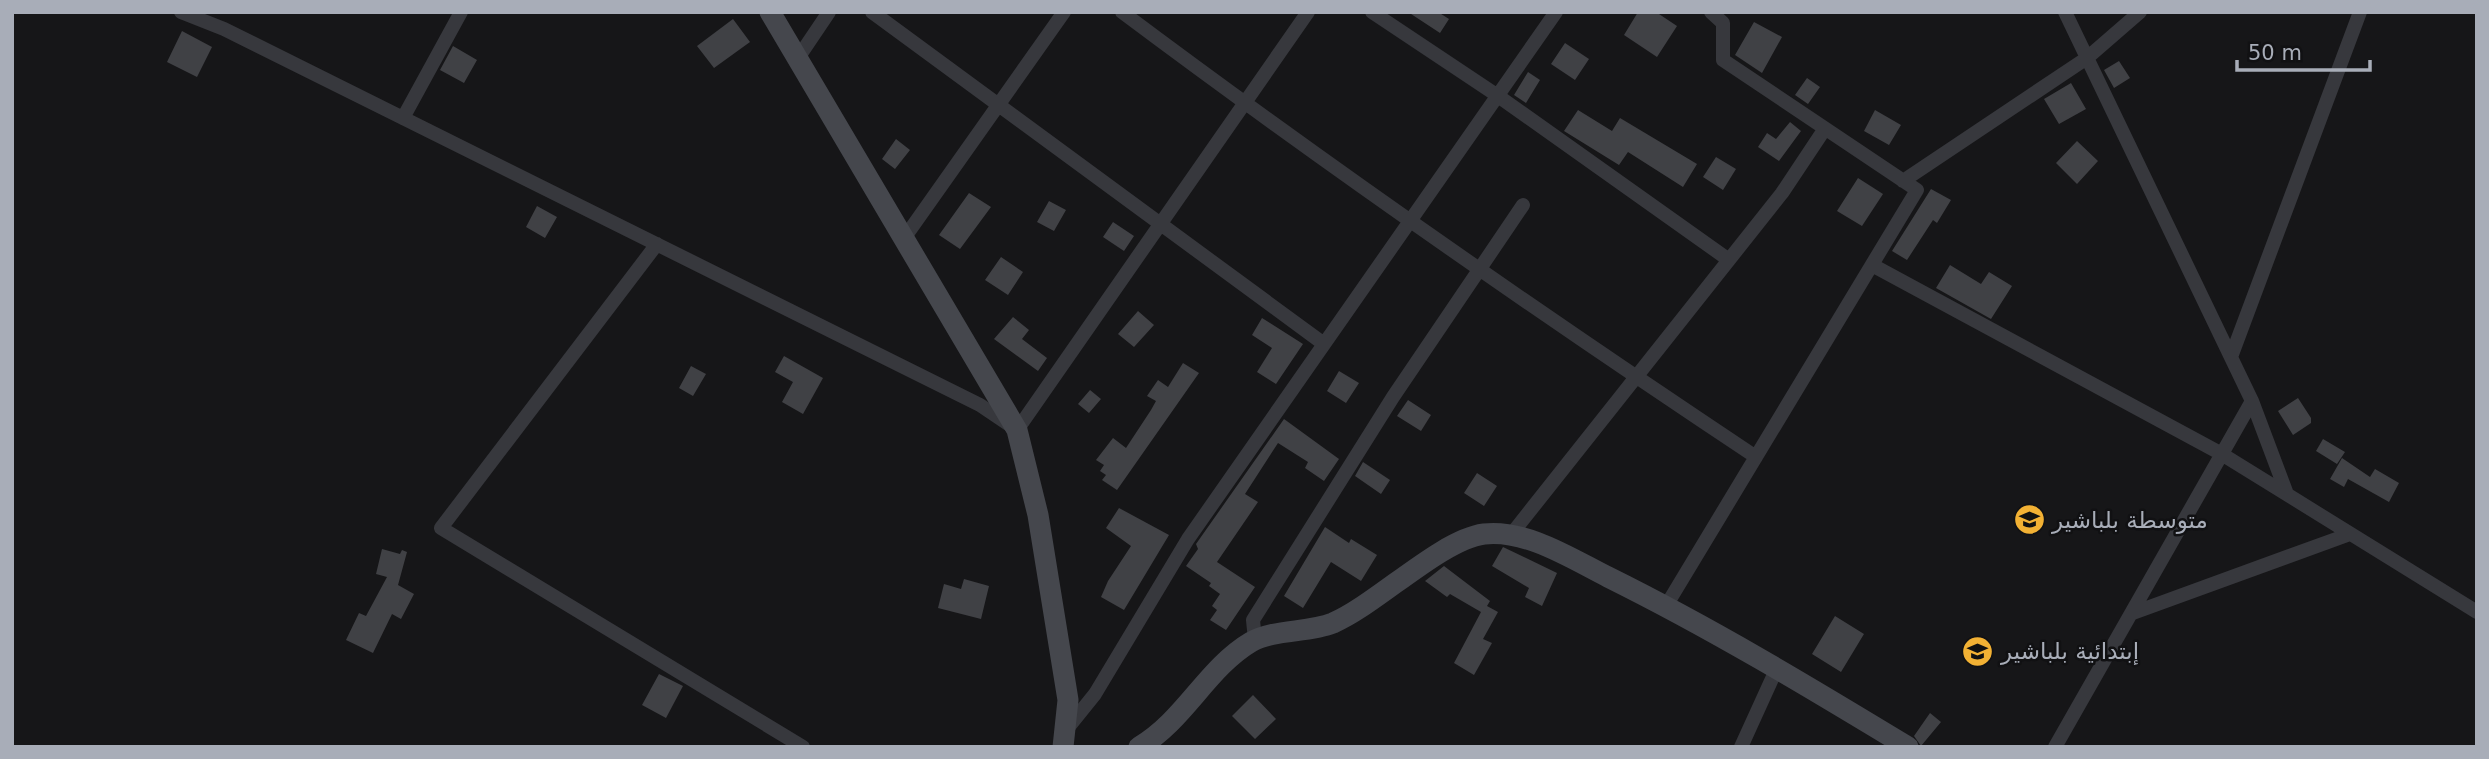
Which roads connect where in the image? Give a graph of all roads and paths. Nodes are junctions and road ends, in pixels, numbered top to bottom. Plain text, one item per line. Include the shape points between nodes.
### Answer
1 (180, 12) edge
2 (461, 12) edge
3 (770, 12) edge
4 (829, 12) edge
5 (872, 12) edge
6 (1064, 12) edge
7 (1122, 12) edge
8 (1308, 12) edge
9 (1372, 12) edge
10 (1556, 12) edge
11 (1711, 12) edge
12 (2065, 12) edge
13 (2140, 12) edge
14 (2360, 12) edge
15 (798, 58) junction
16 (2087, 58) junction
17 (1498, 96) junction
18 (1245, 104) junction
19 (999, 105) junction
20 (403, 118) junction
21 (1824, 130) junction
22 (1903, 181) junction
23 (1523, 205) dead end
24 (1411, 219) junction
25 (1160, 225) junction
26 (905, 237) junction
27 (657, 244) junction
28 (1729, 260) junction
29 (1872, 265) junction
30 (1480, 269) junction
31 (1324, 344) junction
32 (2231, 357) junction
33 (1636, 377) junction
34 (2252, 401) junction
35 (1017, 430) junction
36 (2220, 453) junction
37 (1756, 457) junction
38 (2287, 494) junction
39 (2350, 534) junction
40 (1510, 537) junction
41 (1666, 606) junction
42 (2477, 612) edge
43 (2133, 613) junction
44 (1255, 640) junction
45 (1777, 668) junction
46 (1064, 738) edge
47 (803, 747) edge
48 (1139, 747) edge
49 (1741, 747) edge
50 (1908, 747) edge
51 (2055, 747) edge

1 - 20 street via 224,29
2 - 20 street
3 - 15 street
4 - 15 street
5 - 19 street
6 - 19 street
7 - 18 street
8 - 18 street
9 - 17 street
10 - 17 street
11 - 21 street via 1723,23 1723,60
12 - 16 street
13 - 16 street
14 - 32 street
15 - 26 street
16 - 22 street
16 - 32 street
17 - 24 street
17 - 28 street
18 - 24 street
18 - 25 street
19 - 25 street
19 - 26 street
20 - 27 street
21 - 22 street
21 - 28 street
22 - 29 street via 1917,190
23 - 30 street
24 - 30 street
24 - 31 street
25 - 31 street
25 - 35 street
26 - 35 street
27 - 35 street via 980,405
27 - 47 street via 441,528
28 - 33 street
29 - 36 street
29 - 37 street
30 - 33 street
30 - 44 street via 1393,397 1253,620
31 - 46 street via 1188,539
32 - 34 street
33 - 37 street
33 - 40 street
34 - 36 street
34 - 38 street
35 - 46 street via 1038,515 1068,700
36 - 38 street
36 - 43 street
37 - 41 street
38 - 39 street
39 - 42 street
39 - 43 street
40 - 41 street via 1534,542
40 - 44 street via 1483,534 1458,542 1334,622
41 - 45 street
43 - 51 street
44 - 48 street via 1234,653 1169,725
45 - 49 street
45 - 50 street

